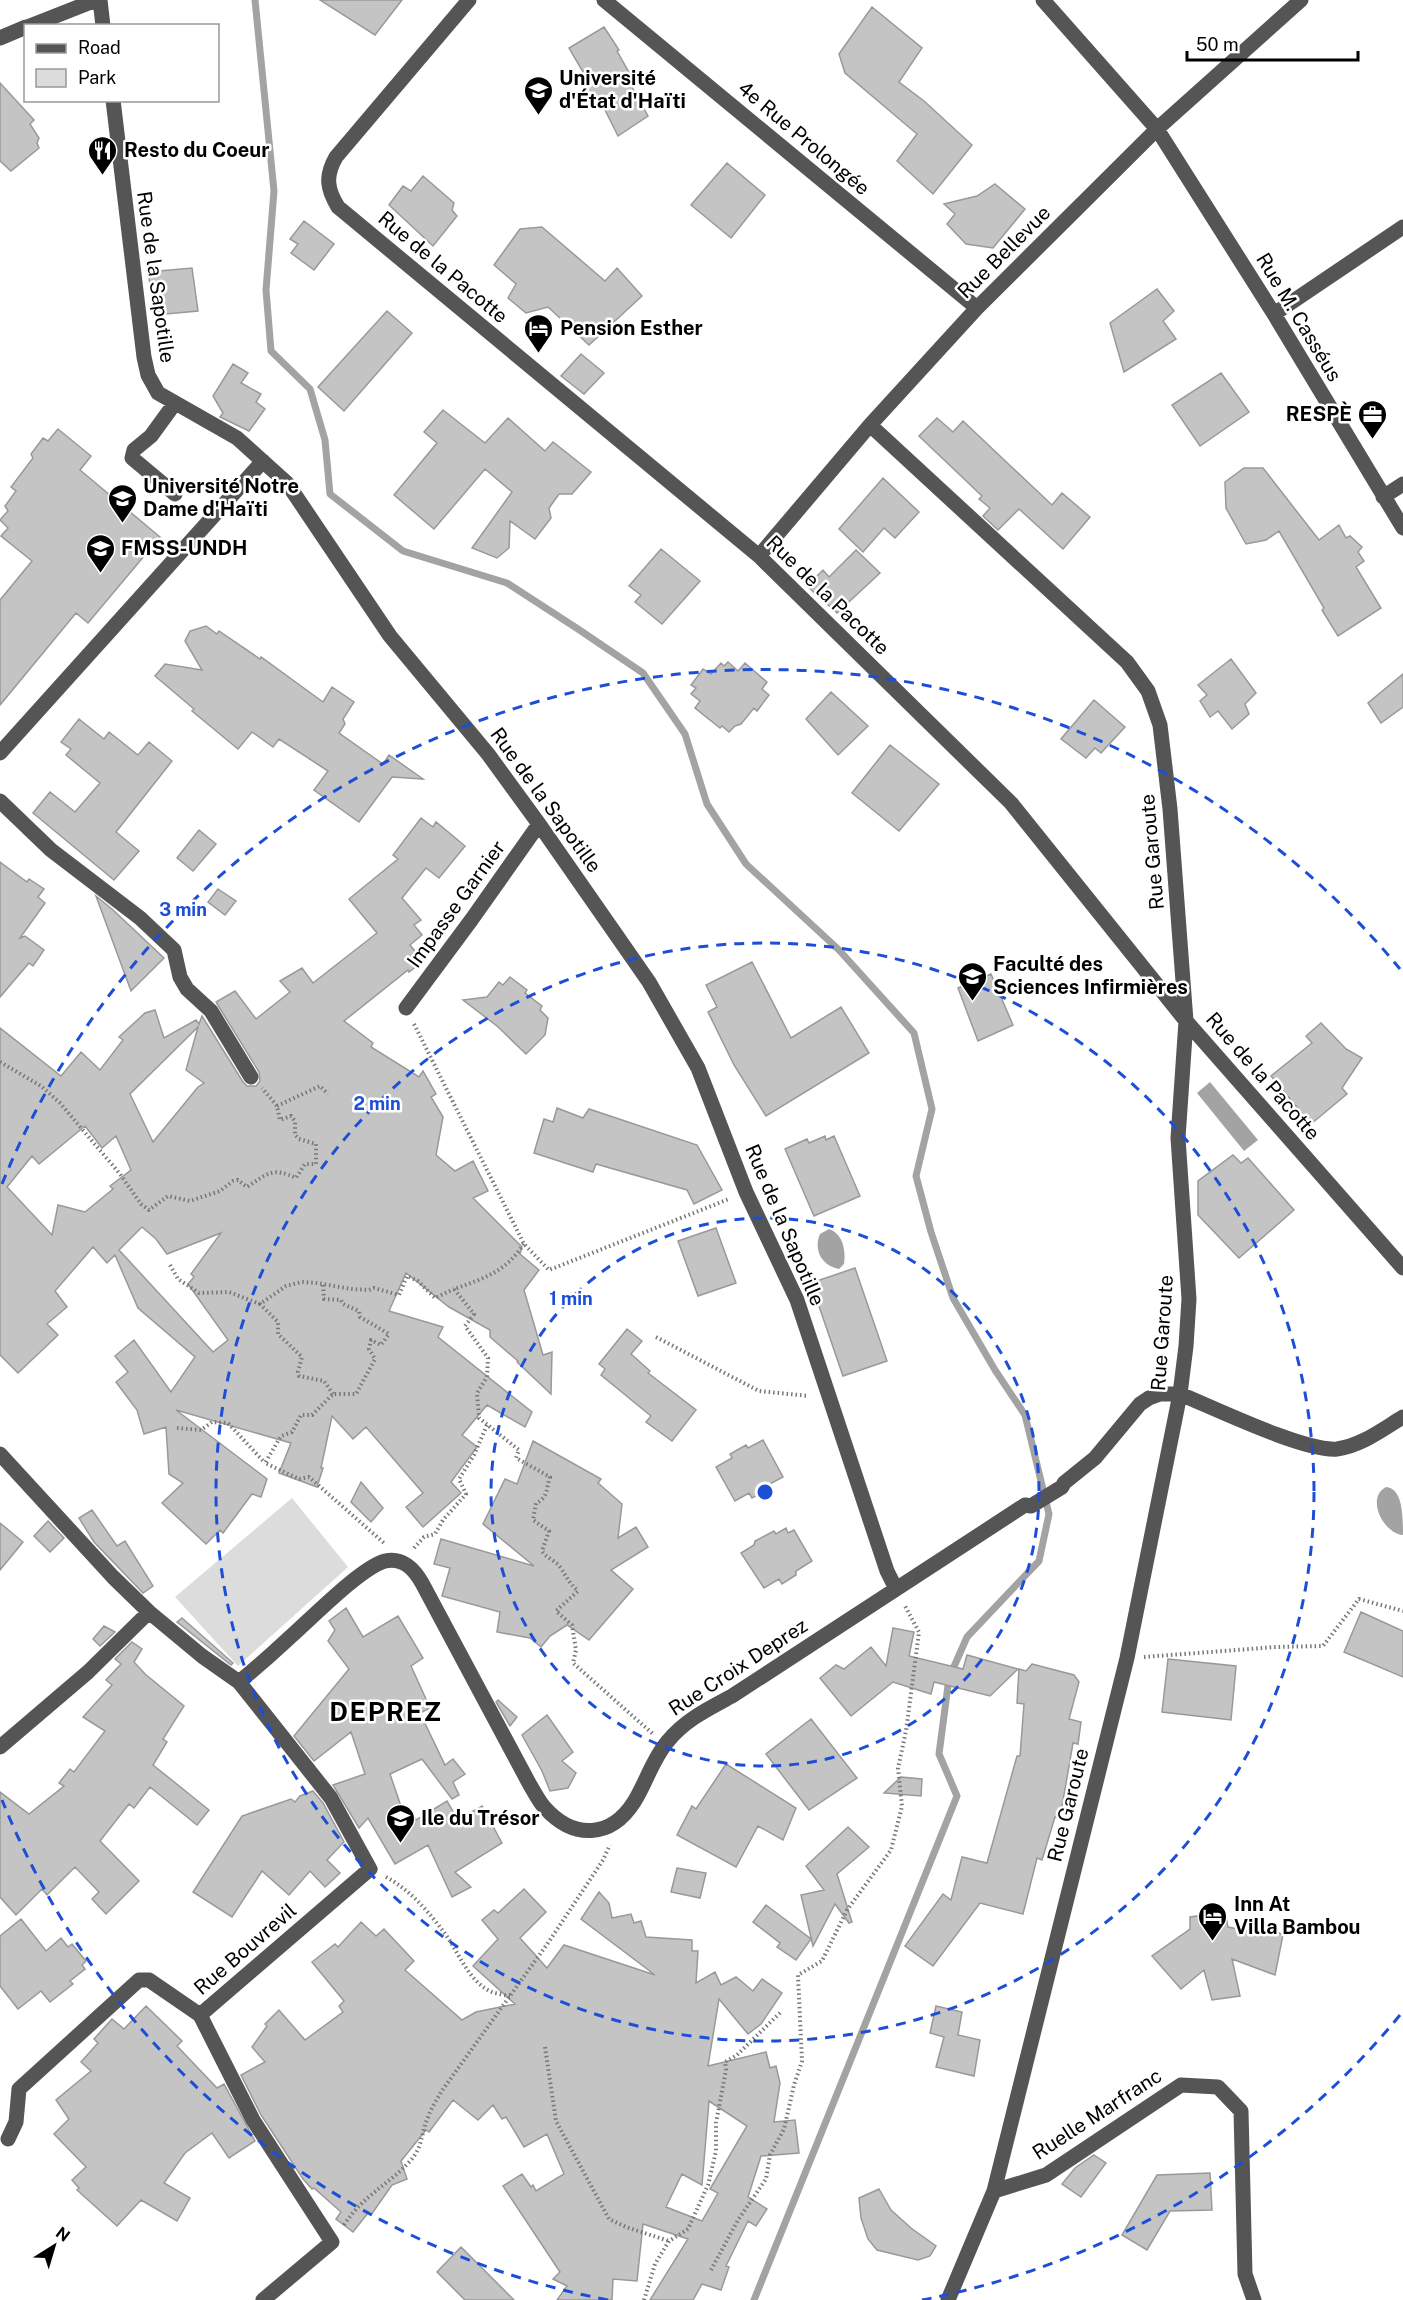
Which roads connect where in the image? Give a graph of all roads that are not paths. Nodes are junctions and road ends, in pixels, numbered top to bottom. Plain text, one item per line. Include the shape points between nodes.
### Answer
1 (98, 0) edge
2 (470, 0) edge
3 (604, 0) edge
4 (1043, 0) edge
5 (1301, 0) edge
6 (35, 24) edge
7 (104, 24) edge
8 (24, 28) edge
9 (0, 38) edge
10 (112, 102) edge
11 (1157, 129) junction
12 (1403, 227) edge
13 (977, 308) junction
14 (1275, 314) junction
15 (175, 403) junction
16 (870, 425) junction
17 (263, 461) junction
18 (1403, 484) edge
19 (175, 494) dead end
20 (1383, 497) junction
21 (1403, 528) edge
22 (759, 556) junction
23 (0, 753) edge
24 (0, 801) edge
25 (539, 824) junction
26 (406, 1008) road end
27 (1186, 1022) junction
28 (252, 1077) road end
29 (1403, 1268) edge
30 (1180, 1394) junction
31 (1403, 1417) edge
32 (0, 1454) edge
33 (896, 1589) junction
34 (149, 1612) junction
35 (239, 1682) junction
36 (0, 1747) edge
37 (200, 2015) junction
38 (8, 2139) dead end
39 (994, 2191) junction
40 (263, 2300) edge
41 (948, 2300) edge
42 (1254, 2300) edge

1 - 6 street
1 - 7 street
2 - 22 street, Rue de la Pacotte via 336,157 329,168 330,195 338,207
3 - 13 street, 4e Rue Prolongée
4 - 11 street, Rue M. Casséus
5 - 11 street, Rue Bellevue
8 - 9 street
10 - 15 street, Rue de la Sapotille via 144,357 158,393
11 - 13 street, Rue Bellevue
11 - 14 street, Rue M. Casséus
12 - 14 street
13 - 16 street, Rue Bellevue
14 - 20 street, Rue M. Casséus
15 - 17 street, Rue de la Sapotille via 237,438
15 - 19 street via 152,436 134,450 132,458
16 - 22 street, Rue Bellevue
16 - 27 street, Rue Garoute via 1128,662 1148,691 1160,725 1170,809
17 - 23 street
17 - 25 street, Rue de la Sapotille via 287,483 390,636 488,754
18 - 20 street
20 - 21 street, Rue M. Casséus
22 - 27 street, Rue de la Pacotte via 1011,802
24 - 28 street via 51,850 140,918 174,950 187,989 211,1011
25 - 26 street, Impasse Garnier
25 - 33 street, Rue de la Sapotille via 648,982 698,1068 746,1192 797,1300
27 - 29 street, Rue de la Pacotte
27 - 30 street, Rue Garoute via 1178,1138 1189,1299
30 - 31 street, Rue Croix Deprez via 1292,1439 1335,1449 1353,1446
30 - 33 street, Rue Croix Deprez via 1160,1394 1140,1404 1095,1458 1062,1487 1031,1506 1025,1504
30 - 39 street, Rue Garoute via 1127,1658
32 - 34 street
33 - 35 street, Rue Croix Deprez via 732,1696 689,1719 666,1742 634,1802 604,1829 586,1831 566,1825 545,1808 422,1583 414,1570 402,1562 386,1561 370,1569
34 - 35 street
34 - 36 street via 88,1672
35 - 37 street, Rue Bouvrevil via 331,1798 370,1869
37 - 38 street, Rue Bouvrevil via 149,1980 139,1980 19,2089 16,2122
37 - 40 street via 253,2120 332,2242
39 - 41 street, Rue Garoute
39 - 42 street, Ruelle Marfranc via 1046,2175 1181,2085 1218,2087 1241,2110 1245,2274

